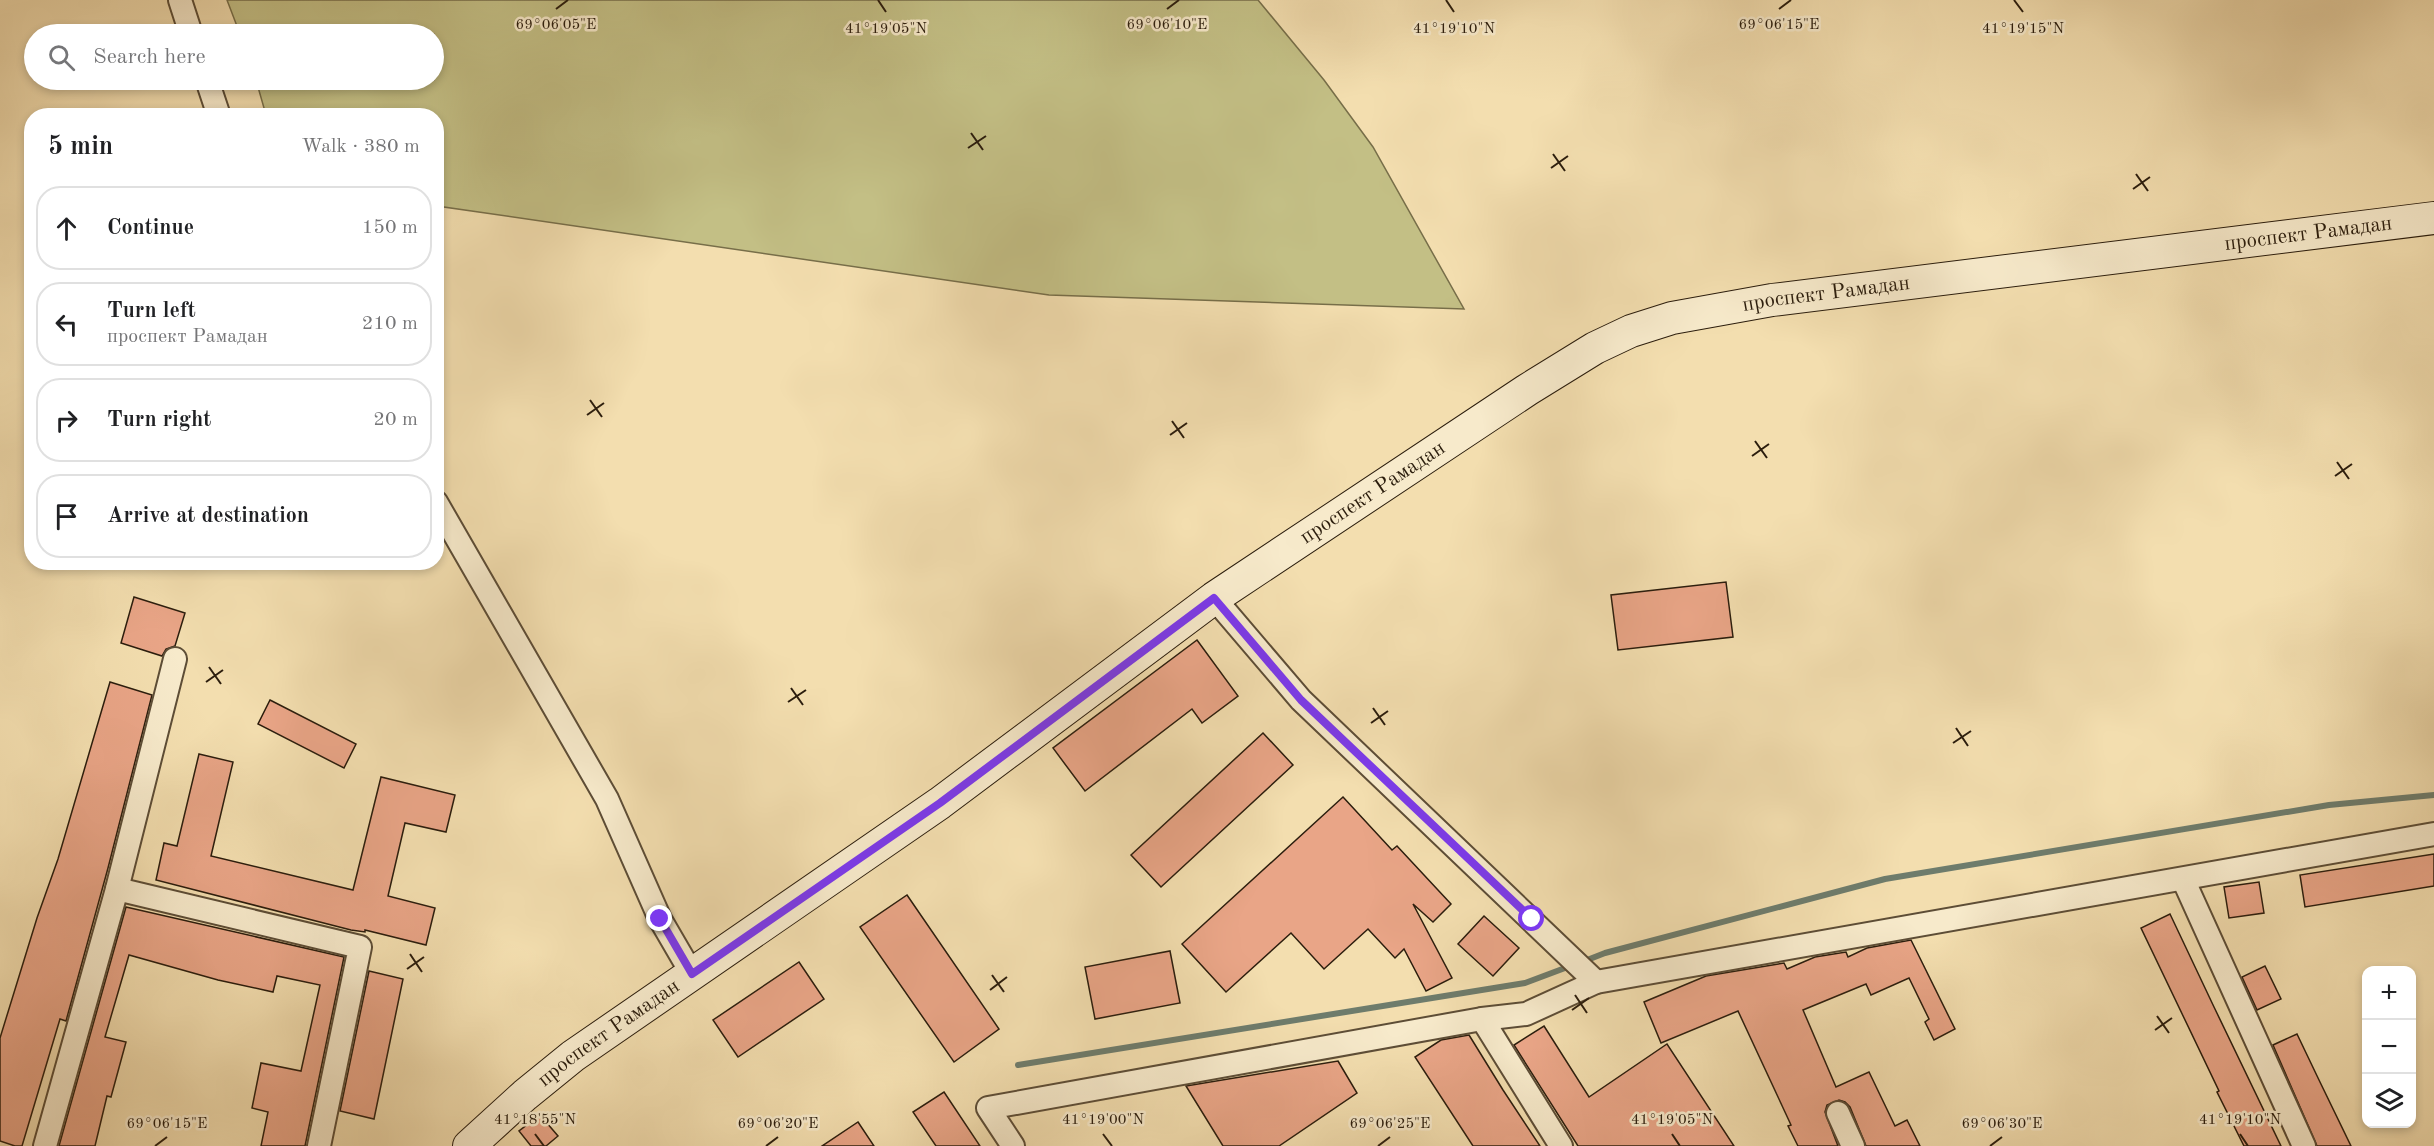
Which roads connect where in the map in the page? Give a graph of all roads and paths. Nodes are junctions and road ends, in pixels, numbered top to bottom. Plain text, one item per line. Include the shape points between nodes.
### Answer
1 (180, 0) edge
2 (188, 24) edge
3 (210, 90) edge
4 (216, 108) edge
5 (2434, 218) edge
6 (444, 516) edge
7 (1214, 598) junction
8 (175, 659) dead end
9 (2434, 834) edge
10 (2184, 879) junction
11 (117, 889) junction
12 (692, 974) junction
13 (1590, 976) junction
14 (1482, 1019) junction
15 (1838, 1113) dead end
16 (45, 1146) edge
17 (319, 1146) edge
18 (470, 1146) edge
19 (1013, 1146) edge
20 (1561, 1146) edge
21 (1853, 1146) edge
22 (2304, 1146) edge

1 - 2 street
3 - 4 street
5 - 7 main road, проспект Рамадан via 1801,296 1672,318 1630,331 1527,390
6 - 12 street via 607,799 660,919
7 - 12 main road, проспект Рамадан via 940,803
7 - 13 street via 1301,700
8 - 11 street
9 - 10 street
10 - 13 street
10 - 22 street
11 - 16 street
11 - 17 street via 360,947
12 - 18 main road, проспект Рамадан via 573,1056
13 - 14 street via 1526,1014
14 - 19 street via 988,1108
14 - 20 street
15 - 21 street

